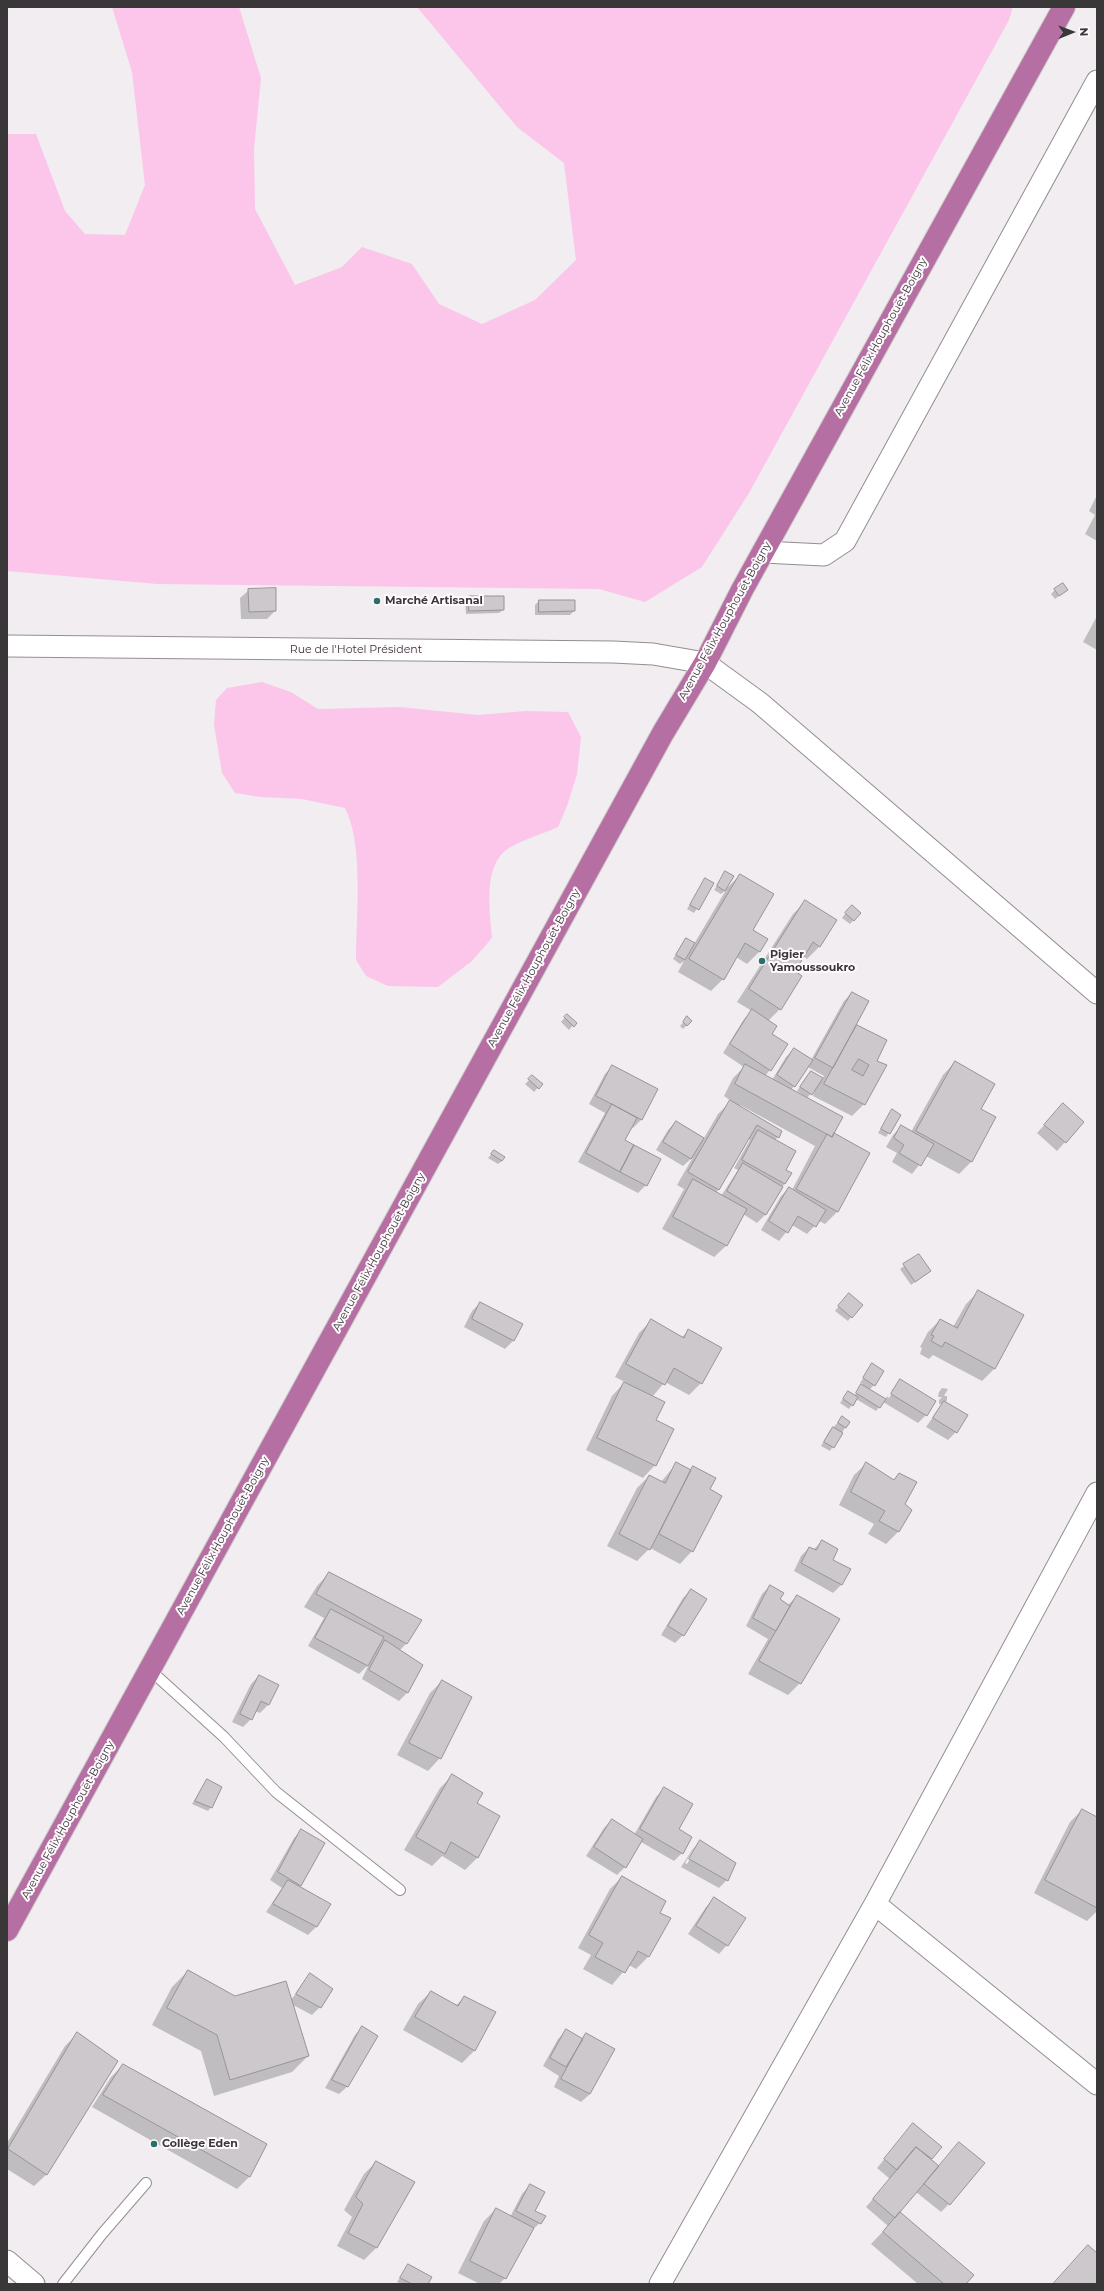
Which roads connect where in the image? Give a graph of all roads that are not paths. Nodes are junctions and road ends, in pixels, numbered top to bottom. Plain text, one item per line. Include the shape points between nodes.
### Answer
1 (1064, 7) edge
2 (1097, 81) edge
3 (762, 552) junction
4 (7, 646) edge
5 (705, 663) junction
6 (1097, 993) edge
7 (1097, 1493) edge
8 (150, 1670) junction
9 (400, 1890) dead end
10 (875, 1904) junction
11 (7, 1930) edge
12 (1097, 2084) edge
13 (146, 2183) dead end
14 (7, 2261) edge
15 (34, 2284) edge
16 (63, 2284) edge
17 (660, 2284) edge

1 - 3 highway, Avenue Félix Houphouët-Boigny
2 - 3 street via 845,541 824,555
3 - 5 highway, Avenue Félix Houphouët-Boigny
4 - 5 street, Rue de l'Hotel Président via 613,652 653,654
5 - 6 street via 760,703
5 - 8 highway, Avenue Félix Houphouët-Boigny via 663,733
7 - 10 street
8 - 9 lane via 224,1737 276,1792
8 - 11 highway, Avenue Félix Houphouët-Boigny
10 - 12 street
10 - 17 street
13 - 16 lane
14 - 15 street

